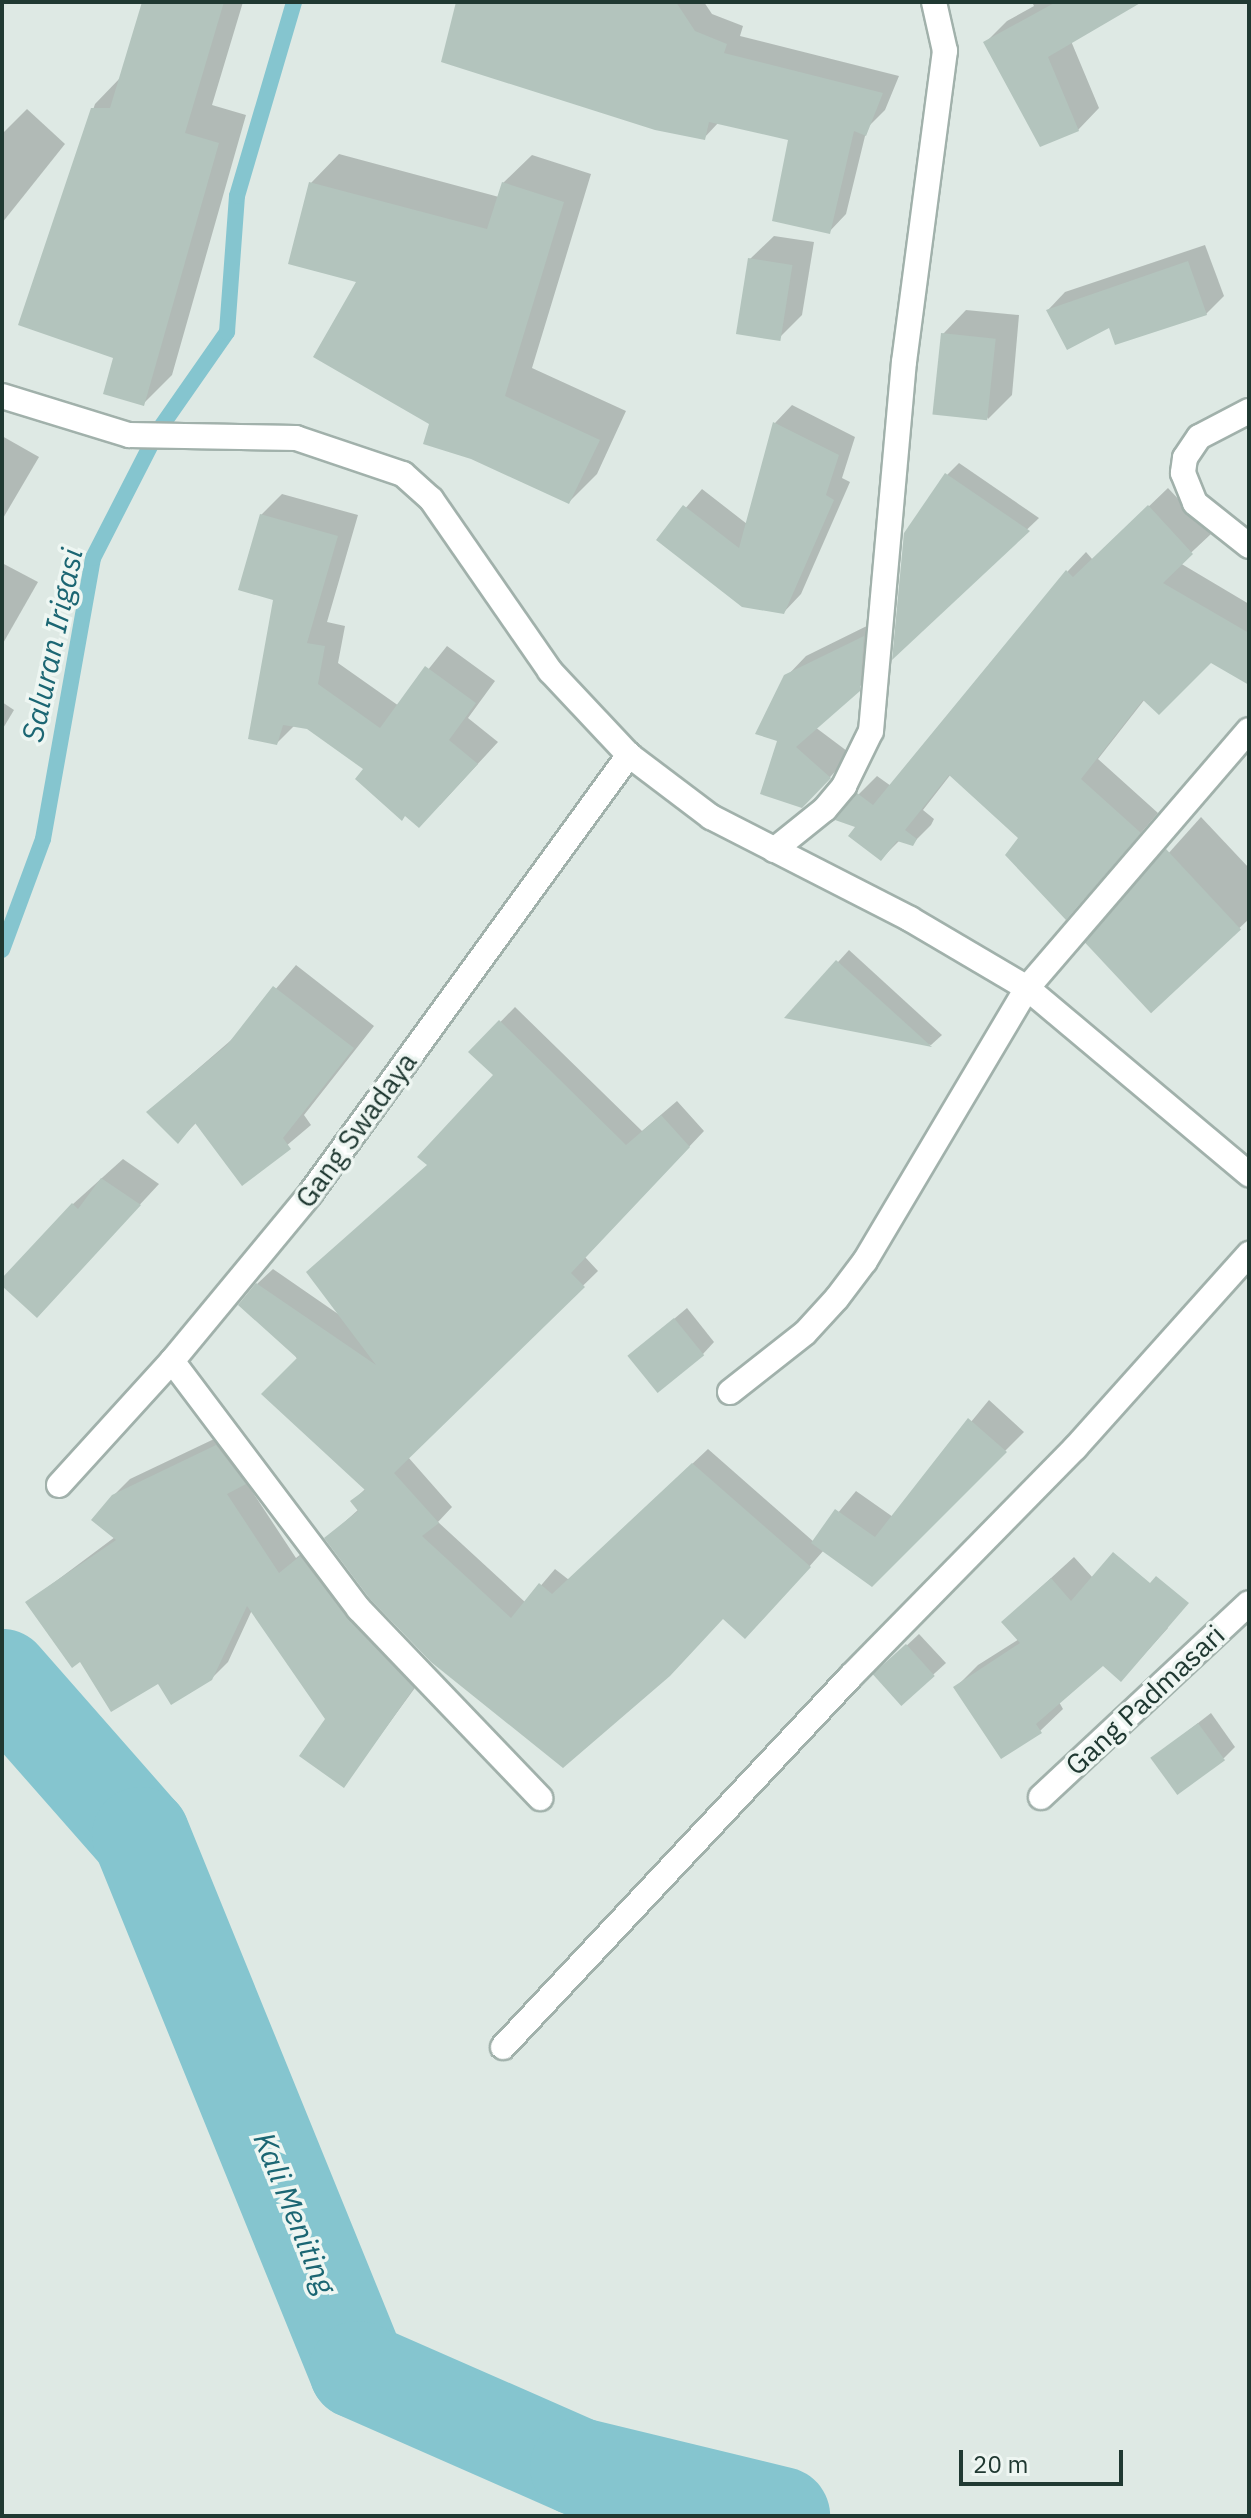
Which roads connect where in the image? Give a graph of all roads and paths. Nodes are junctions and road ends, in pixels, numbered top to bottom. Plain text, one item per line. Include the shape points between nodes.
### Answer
1 (934, 2) edge
2 (2, 396) edge
3 (1249, 411) edge
4 (1249, 546) edge
5 (1249, 730) edge
6 (629, 755) junction
7 (774, 850) junction
8 (1027, 988) junction
9 (1249, 1174) edge
10 (1249, 1254) edge
11 (172, 1361) junction
12 (730, 1392) dead end
13 (59, 1485) dead end
14 (1249, 1603) edge
15 (1041, 1797) dead end
16 (540, 1798) dead end
17 (503, 2047) dead end

1 - 7 street via 945,51 904,362 871,731 844,786 825,809
2 - 6 street via 129,435 296,438 386,464 417,485 550,671
3 - 4 street via 1199,437 1185,458 1183,473 1195,503
5 - 8 street
6 - 7 street via 711,817
6 - 11 street, Gang Swadaya via 310,1194
7 - 8 street via 968,950
8 - 9 street
8 - 12 street via 865,1261 805,1333
10 - 17 street via 1085,1437 851,1676
11 - 13 street, Gang Swadaya
11 - 16 street via 359,1609
14 - 15 street, Gang Padmasari

